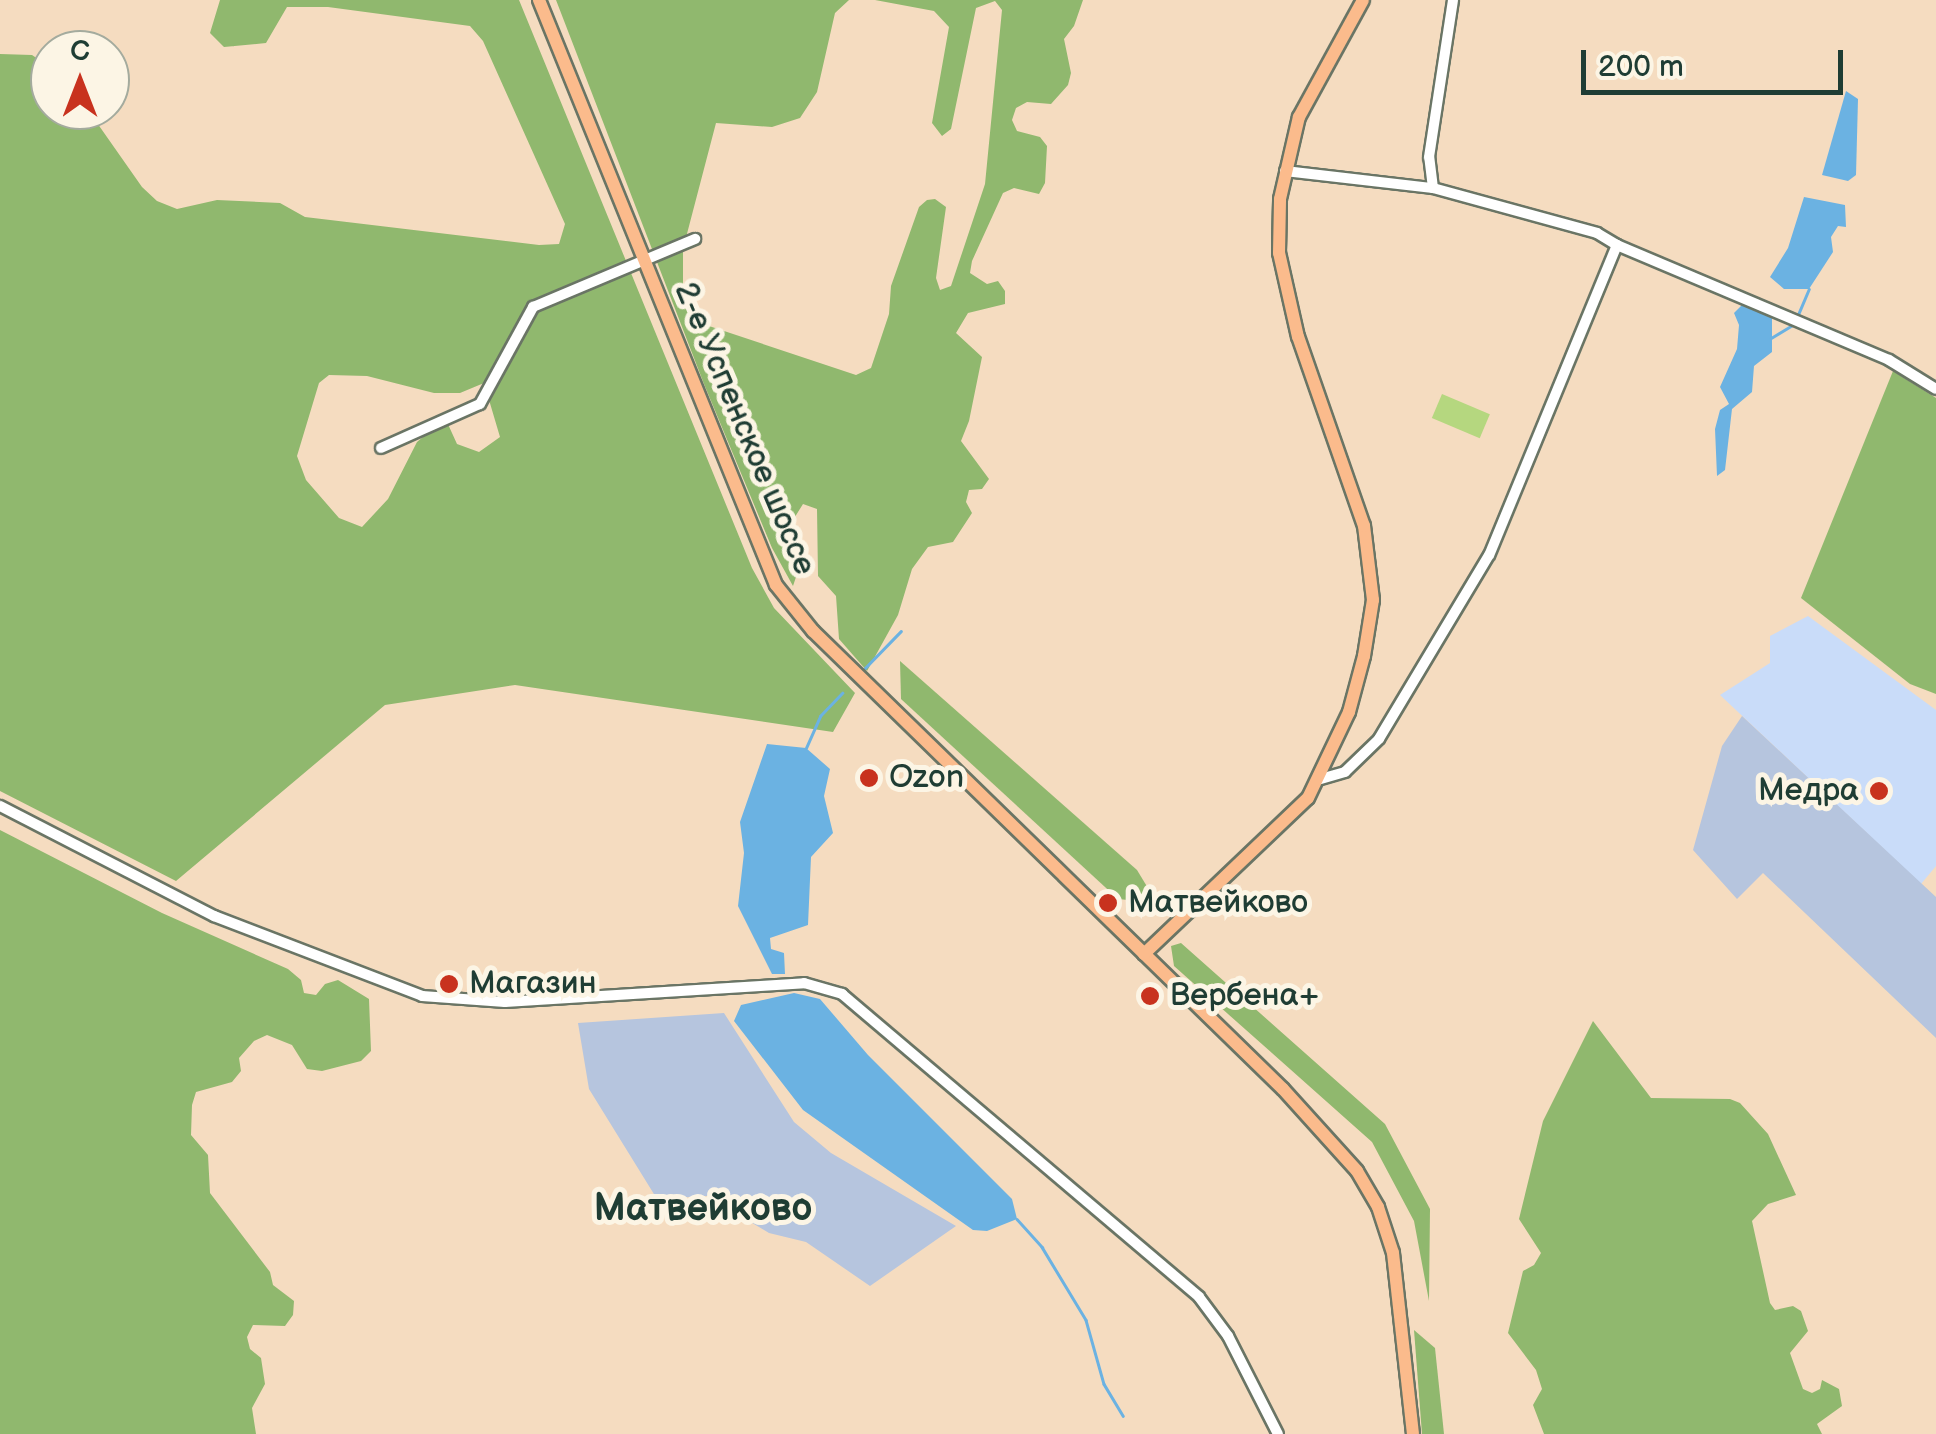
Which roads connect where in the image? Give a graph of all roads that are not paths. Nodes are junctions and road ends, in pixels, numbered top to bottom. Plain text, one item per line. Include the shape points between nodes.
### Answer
1 (539, 0) edge
2 (1363, 0) edge
3 (1453, 0) edge
4 (1284, 171) junction
5 (1433, 188) junction
6 (695, 239) dead end
7 (1617, 245) junction
8 (644, 261) junction
9 (1936, 389) edge
10 (381, 448) dead end
11 (1321, 778) junction
12 (0, 806) edge
13 (1144, 954) junction
14 (1278, 1434) edge
15 (1412, 1434) edge

1 - 8 main road, 2-е Успенское шоссе
2 - 4 main road via 1308,94
3 - 5 street via 1429,157
4 - 5 street
4 - 11 main road via 1284,292 1348,473 1371,565 1364,656
5 - 7 street via 1597,233
6 - 8 street
7 - 9 street via 1889,360
7 - 11 street via 1489,555 1379,740 1346,772
8 - 10 street via 533,308 480,404
8 - 13 main road, 2-е Успенское шоссе via 790,606
11 - 13 main road via 1291,818
12 - 14 street via 214,916 422,996 505,1002 804,983 833,990 1190,1288 1222,1327
13 - 15 main road, 2-е Успенское шоссе via 1322,1129 1371,1194 1395,1264

